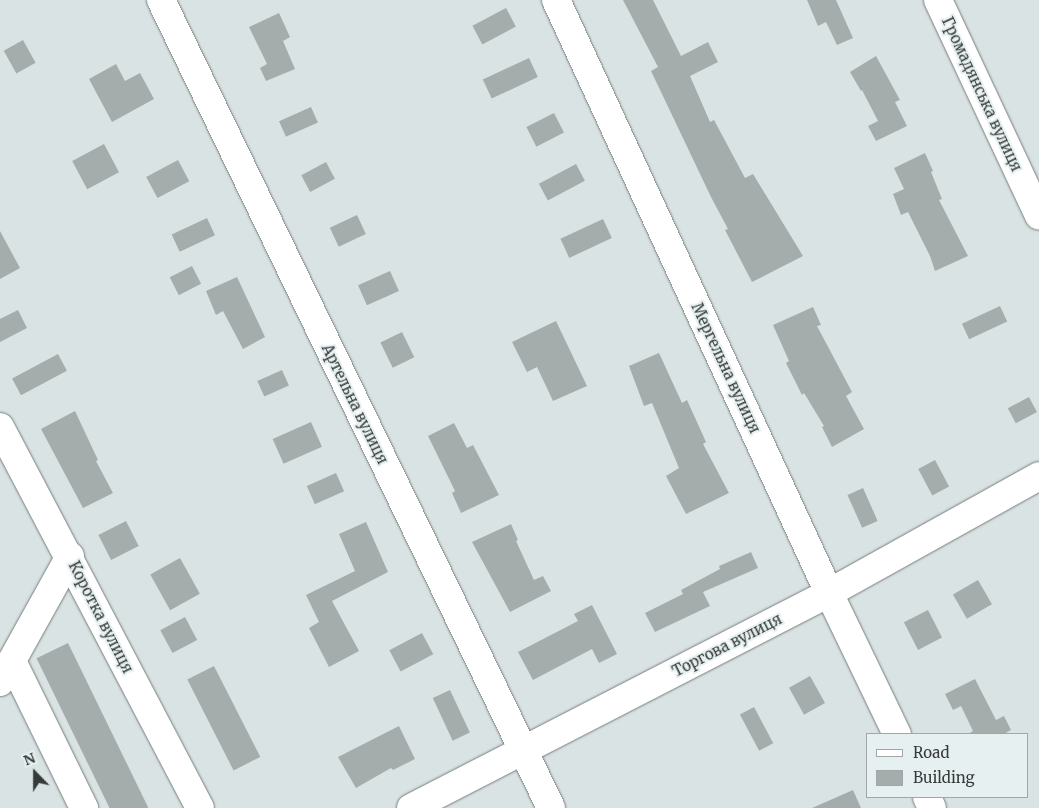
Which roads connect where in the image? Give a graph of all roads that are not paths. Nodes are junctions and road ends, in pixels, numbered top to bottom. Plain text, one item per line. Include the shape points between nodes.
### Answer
1 (161, 0) edge
2 (556, 0) edge
3 (938, 0) edge
4 (1039, 216) edge
5 (0, 426) edge
6 (1039, 476) edge
7 (70, 556) junction
8 (829, 593) junction
9 (6, 672) edge
10 (897, 733) edge
11 (521, 750) junction
12 (84, 808) edge
13 (200, 808) edge
14 (411, 808) edge
15 (551, 808) edge

1 - 11 street, Артельна вулиця
2 - 8 street, Мергельна вулиця
3 - 4 street, Громадянська вулиця
5 - 7 street, Коротка вулиця
6 - 8 street, Торгова вулиця
7 - 9 street
7 - 13 street, Коротка вулиця
8 - 10 street, Мергельна вулиця
8 - 11 street, Торгова вулиця
9 - 12 street
11 - 14 street, Торгова вулиця
11 - 15 street, Артельна вулиця

